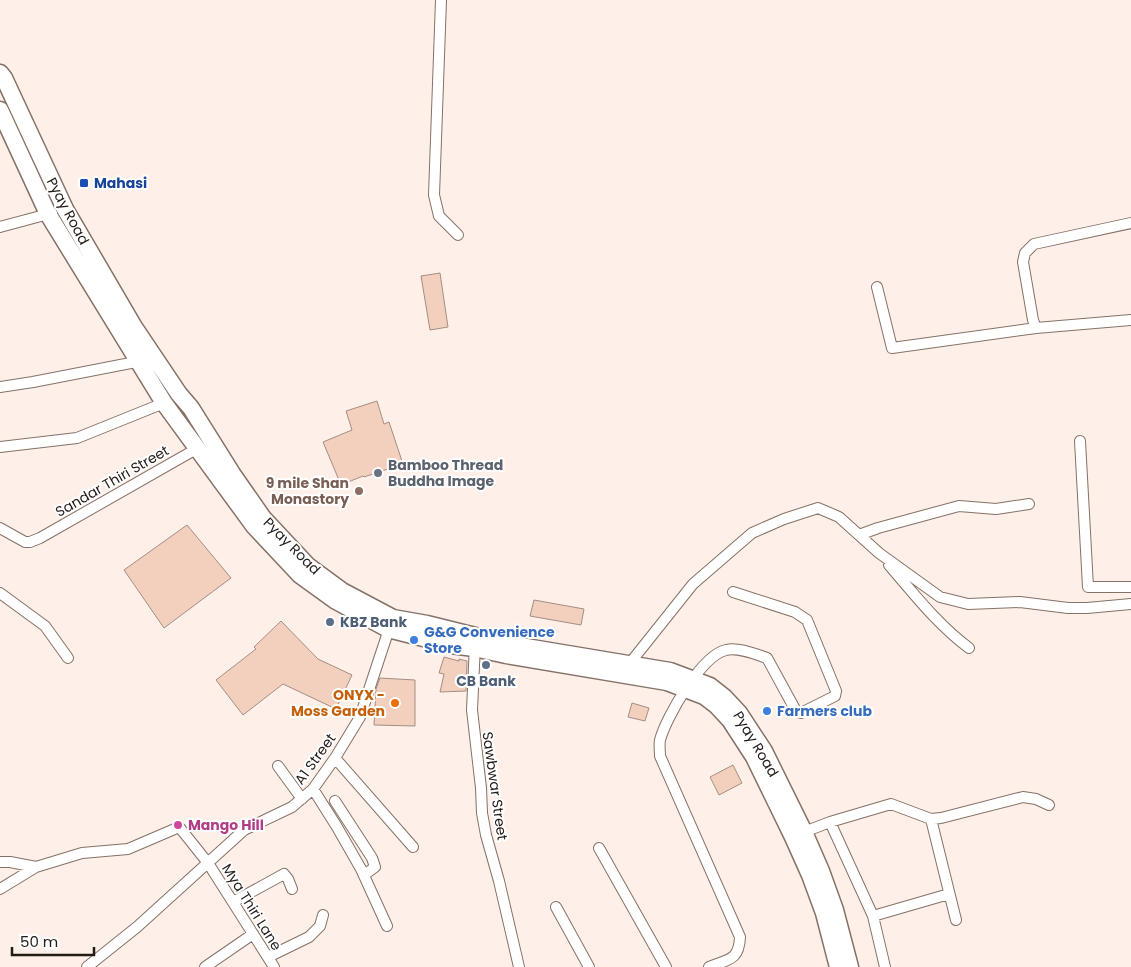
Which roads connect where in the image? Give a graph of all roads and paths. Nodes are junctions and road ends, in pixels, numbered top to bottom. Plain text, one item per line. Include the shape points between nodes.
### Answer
1 (441, 0) edge
2 (0, 73) edge
3 (0, 110) edge
4 (65, 209) junction
5 (48, 214) junction
6 (1131, 223) edge
7 (0, 227) edge
8 (458, 235) dead end
9 (877, 287) dead end
10 (1131, 320) edge
11 (1036, 328) junction
12 (146, 359) junction
13 (0, 388) edge
14 (164, 403) junction
15 (1080, 440) dead end
16 (0, 446) edge
17 (198, 448) junction
18 (1030, 504) dead end
19 (0, 528) edge
20 (859, 535) junction
21 (879, 553) junction
22 (1131, 587) edge
23 (733, 592) dead end
24 (0, 593) edge
25 (1131, 604) edge
26 (391, 624) junction
27 (475, 642) junction
28 (968, 648) dead end
29 (68, 658) dead end
30 (629, 669) junction
31 (689, 684) junction
32 (335, 758) junction
33 (278, 766) dead end
34 (313, 789) junction
35 (302, 799) junction
36 (335, 801) dead end
37 (1049, 805) dead end
38 (930, 819) junction
39 (830, 822) junction
40 (804, 832) junction
41 (413, 847) dead end
42 (599, 848) dead end
43 (0, 862) edge
44 (208, 863) junction
45 (36, 867) junction
46 (364, 875) junction
47 (292, 888) dead end
48 (0, 889) edge
49 (949, 894) junction
50 (233, 902) junction
51 (556, 907) dead end
52 (324, 915) dead end
53 (874, 916) junction
54 (956, 920) dead end
55 (388, 926) dead end
56 (253, 934) junction
57 (268, 957) junction
58 (840, 964) edge
59 (87, 967) edge
60 (205, 967) edge
61 (274, 967) edge
62 (519, 967) edge
63 (589, 967) edge
64 (666, 967) edge
65 (709, 967) edge
66 (885, 967) edge

1 - 8 street via 434,195 440,216
2 - 4 highway, Pyay Road
3 - 5 highway, Pyay Road
4 - 5 street
4 - 12 highway, Pyay Road via 134,327
5 - 7 street
5 - 12 highway, Pyay Road
6 - 11 street via 1028,248 1023,262
9 - 11 street via 892,348
10 - 11 street
12 - 13 street
12 - 14 highway, Pyay Road
12 - 26 highway, Pyay Road via 191,408 263,518 308,566
14 - 16 street via 77,438
14 - 17 highway, Pyay Road
15 - 22 street via 1088,587
17 - 19 street, Sandar Thiri Street via 40,538 25,542
17 - 26 highway, Pyay Road via 254,526 300,574 336,601
18 - 20 street via 996,509 959,506
20 - 21 street
20 - 30 street via 839,517 818,508 752,533 693,584
21 - 25 street via 940,597 968,604 1020,602 1087,608
21 - 28 street via 918,599
23 - 31 street via 795,612 807,620 836,691 835,696 800,713 767,658 748,651 727,649 715,654
24 - 29 street via 45,626
26 - 27 highway, Pyay Road via 427,624
26 - 32 street, A1 Street via 360,717
27 - 30 highway, Pyay Road via 508,644
27 - 62 street, Sawbwar Street via 472,710 482,813
30 - 31 highway, Pyay Road via 670,671
31 - 40 highway, Pyay Road via 710,686 740,713 764,751
31 - 58 highway, Pyay Road via 730,720 754,757 810,875
31 - 65 street via 668,718 660,741 660,756 740,937 736,956
32 - 34 street, A1 Street
32 - 41 street
33 - 35 street
34 - 35 street, A1 Street
34 - 46 street
35 - 44 street, A1 Street via 292,808 244,830
36 - 46 street via 372,858 375,867
37 - 38 street via 1023,797
38 - 39 street via 891,804
38 - 49 street
39 - 40 street
39 - 53 street
40 - 58 highway, Pyay Road via 835,910
42 - 64 street
43 - 45 street
44 - 45 street, Mya Thiri Lane via 179,828 128,849 82,853
44 - 50 street, Mya Thiri Lane
44 - 59 street, A1 Street
45 - 48 street
46 - 55 street
47 - 50 street via 284,874
49 - 53 street
49 - 54 street
50 - 56 street, Mya Thiri Lane
51 - 63 street
52 - 57 street via 320,926 309,937
53 - 66 street
56 - 57 street, Mya Thiri Lane
56 - 60 street
57 - 61 street, Mya Thiri Lane

